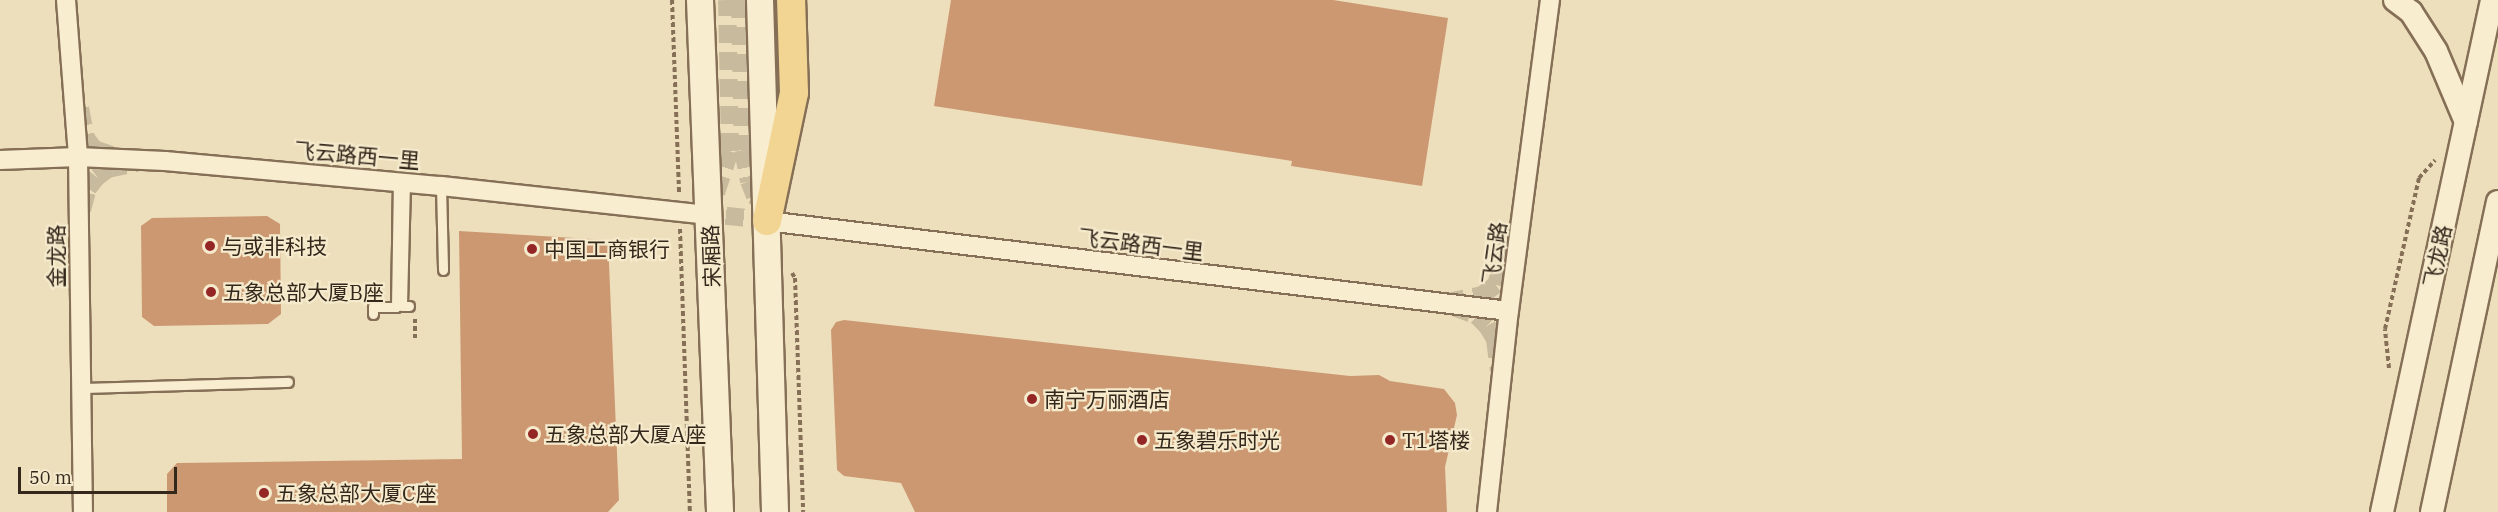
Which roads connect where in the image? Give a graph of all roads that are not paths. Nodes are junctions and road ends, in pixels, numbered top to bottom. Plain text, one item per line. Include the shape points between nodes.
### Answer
1 (66, 0) edge
2 (700, 0) edge
3 (760, 0) edge
4 (791, 0) edge
5 (1550, 0) edge
6 (2395, 0) edge
7 (2492, 0) edge
8 (2466, 122) junction
9 (78, 157) junction
10 (0, 160) edge
11 (402, 182) junction
12 (441, 186) junction
13 (2498, 202) edge
14 (709, 215) junction
15 (767, 221) junction
16 (443, 270) dead end
17 (409, 306) dead end
18 (1509, 311) junction
19 (373, 314) dead end
20 (288, 382) dead end
21 (80, 388) junction
22 (83, 512) edge
23 (720, 512) edge
24 (775, 512) edge
25 (1487, 512) edge
26 (2382, 512) edge
27 (2432, 512) edge

1 - 9 street, 金龙路
2 - 14 main road, 宋厢路
3 - 15 main road
4 - 15 main road via 794,93
5 - 18 street, 飞云路
6 - 8 street via 2411,12 2436,51
7 - 8 street, 飞龙路
8 - 26 street, 飞龙路
9 - 10 street, 飞云路西一里
9 - 11 street, 飞云路西一里
9 - 21 street, 金龙路
11 - 12 street, 飞云路西一里
11 - 17 lane via 402,306
11 - 19 lane via 396,307 373,307
12 - 14 street, 飞云路西一里
12 - 16 lane
13 - 27 street
14 - 23 main road, 宋厢路
15 - 18 street, 飞云路西一里
15 - 24 main road
18 - 25 street, 飞云路
20 - 21 lane
21 - 22 street, 金龙路

